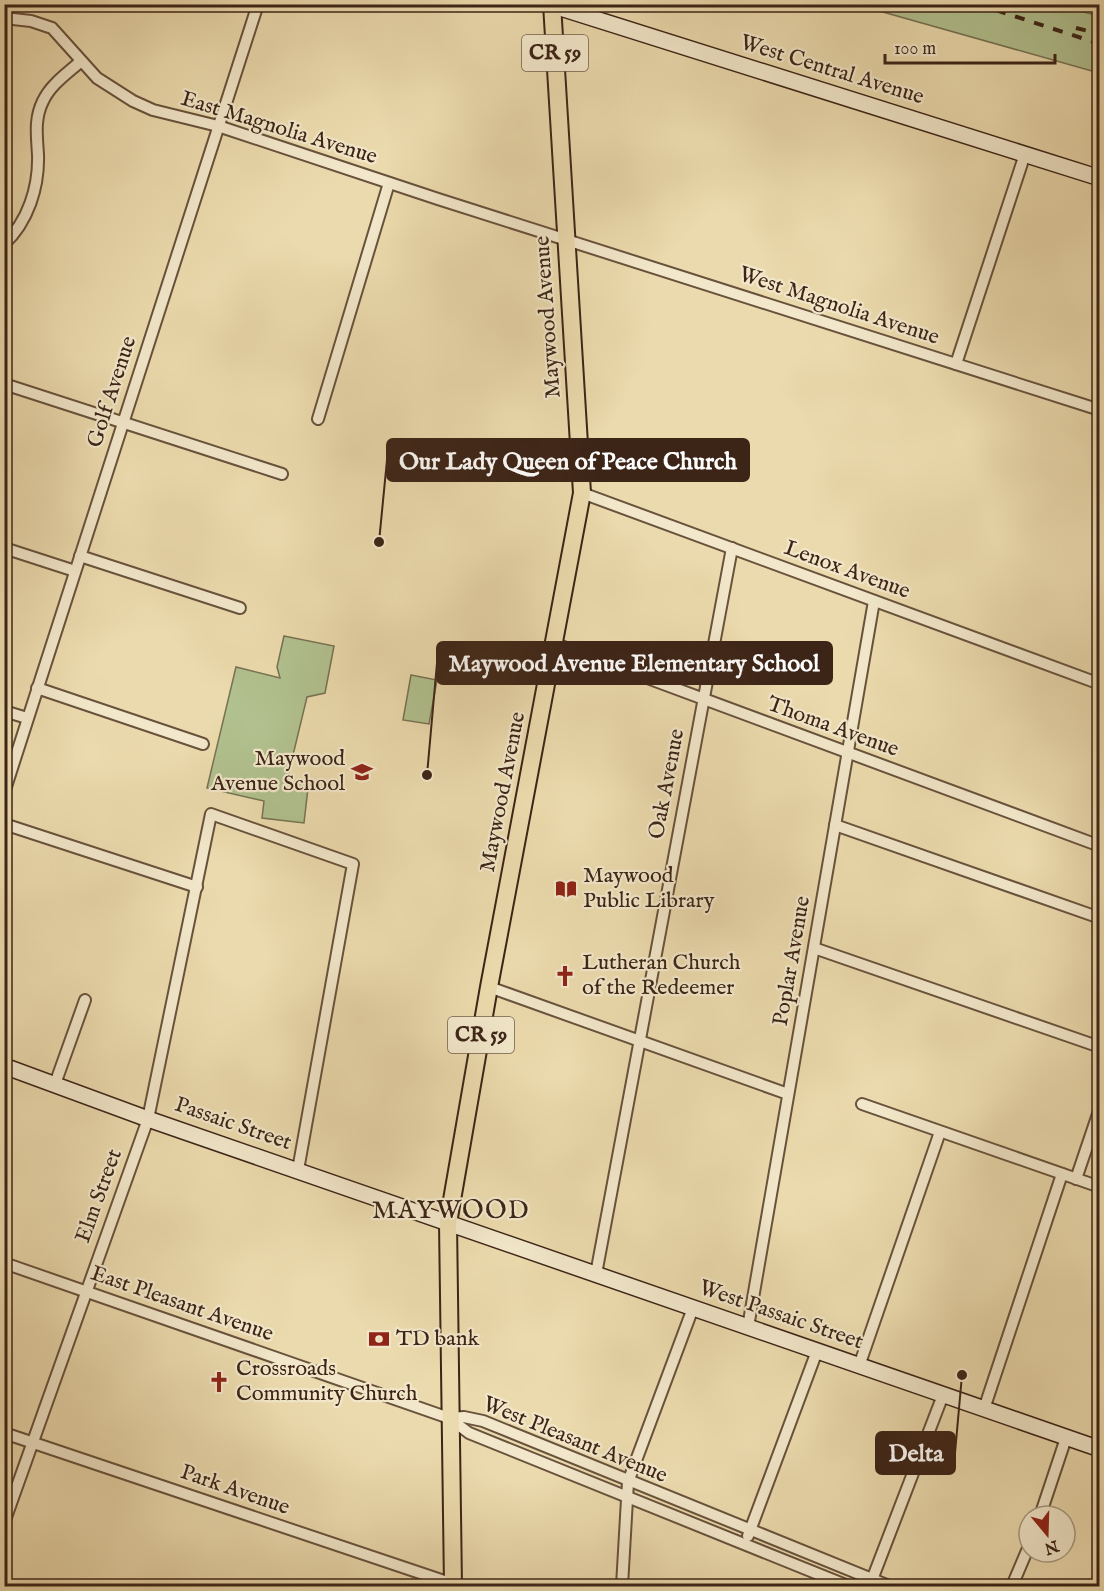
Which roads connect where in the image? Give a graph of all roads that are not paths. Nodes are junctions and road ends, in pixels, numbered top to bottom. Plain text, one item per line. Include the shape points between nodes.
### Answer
1 (258, 4) edge
2 (551, 5) edge
3 (4, 18) edge
4 (81, 61) junction
5 (218, 126) junction
6 (1025, 154) junction
7 (1100, 178) edge
8 (389, 183) junction
9 (566, 240) junction
10 (6, 241) edge
11 (956, 364) junction
12 (4, 384) edge
13 (1100, 410) edge
14 (318, 419) dead end
15 (123, 422) junction
16 (282, 474) dead end
17 (582, 493) junction
18 (4, 548) edge
19 (732, 548) junction
20 (80, 556) junction
21 (75, 571) junction
22 (874, 601) junction
23 (240, 608) dead end
24 (553, 644) junction
25 (1100, 684) edge
26 (37, 688) junction
27 (703, 699) junction
28 (4, 711) edge
29 (27, 718) junction
30 (203, 744) dead end
31 (848, 753) junction
32 (4, 792) edge
33 (4, 824) edge
34 (835, 825) junction
35 (1100, 846) edge
36 (197, 887) junction
37 (1100, 918) edge
38 (814, 948) junction
39 (489, 987) junction
40 (85, 1000) dead end
41 (639, 1040) junction
42 (1100, 1047) edge
43 (4, 1066) edge
44 (55, 1084) junction
45 (788, 1094) junction
46 (862, 1104) dead end
47 (1100, 1108) edge
48 (147, 1119) junction
49 (940, 1132) junction
50 (298, 1170) junction
51 (1062, 1174) junction
52 (1076, 1179) junction
53 (1100, 1187) edge
54 (448, 1223) junction
55 (4, 1263) edge
56 (596, 1274) junction
57 (86, 1292) junction
58 (693, 1308) junction
59 (748, 1327) junction
60 (817, 1351) junction
61 (859, 1366) junction
62 (943, 1395) junction
63 (984, 1409) junction
64 (449, 1418) junction
65 (4, 1433) edge
66 (1066, 1438) junction
67 (33, 1443) junction
68 (1100, 1449) edge
69 (628, 1482) junction
70 (628, 1498) junction
71 (1044, 1504) edge
72 (4, 1524) edge
73 (750, 1530) junction
74 (744, 1545) junction
75 (1022, 1564) edge
76 (871, 1583) edge
77 (453, 1585) edge
78 (622, 1587) edge
79 (848, 1587) edge
80 (889, 1587) edge
81 (1012, 1587) edge

1 - 5 street, Golf Avenue
2 - 6 main road, West Central Avenue
2 - 9 main road, Maywood Avenue / CR 59
3 - 4 street, East Magnolia Avenue via 52,28
4 - 5 street, East Magnolia Avenue via 98,78 133,101
4 - 10 street via 43,100 36,127 38,173 34,192 20,225
5 - 8 street, East Magnolia Avenue
5 - 15 street, Golf Avenue
6 - 7 main road, West Central Avenue
6 - 11 street
8 - 9 street, East Magnolia Avenue
8 - 14 street
9 - 11 street, West Magnolia Avenue
9 - 17 main road, Maywood Avenue / CR 59
11 - 13 street, West Magnolia Avenue
12 - 15 street
15 - 16 street
15 - 20 street, Golf Avenue
17 - 19 street, Lenox Avenue
17 - 24 main road, Maywood Avenue / CR 59
18 - 21 street
19 - 22 street, Lenox Avenue
19 - 27 street, Oak Avenue
20 - 21 street, Golf Avenue
20 - 23 street
21 - 26 street, Golf Avenue
22 - 25 street, Lenox Avenue
22 - 31 street, Poplar Avenue
24 - 27 street, Thoma Avenue
24 - 39 main road, Maywood Avenue / CR 59
26 - 29 street, Golf Avenue
26 - 30 street
27 - 31 street, Thoma Avenue
27 - 41 street, Oak Avenue
28 - 29 street
29 - 32 street, Golf Avenue
31 - 34 street, Poplar Avenue
31 - 35 street, Thoma Avenue
33 - 36 street
34 - 37 street
34 - 38 street, Poplar Avenue
36 - 48 street, Elm Street
36 - 50 street, Elm Street via 211,814 353,864
38 - 42 street
38 - 45 street, Poplar Avenue
39 - 41 street
39 - 54 main road, Maywood Avenue / CR 59
40 - 44 street
41 - 45 street
41 - 56 street, Oak Avenue
43 - 44 main road, Passaic Street
44 - 48 main road, Passaic Street
45 - 59 street, Poplar Avenue
46 - 49 street
47 - 52 street
48 - 50 main road, Passaic Street
48 - 57 street, Elm Street
49 - 51 street
49 - 61 street
50 - 54 main road, Passaic Street
51 - 52 street
51 - 63 street
52 - 53 street
54 - 56 main road, West Passaic Street
54 - 64 main road, Maywood Avenue / CR 59
55 - 57 street, East Pleasant Avenue
56 - 58 main road, West Passaic Street
57 - 64 street, East Pleasant Avenue
57 - 67 street, Elm Street
58 - 59 main road, West Passaic Street
58 - 69 street
59 - 60 main road, West Passaic Street
60 - 61 main road, West Passaic Street
60 - 73 street
61 - 62 main road, West Passaic Street
62 - 63 main road, West Passaic Street
62 - 76 street
63 - 66 main road, West Passaic Street
64 - 69 street, West Pleasant Avenue via 483,1421
64 - 70 street, West Pleasant Avenue via 470,1434
64 - 77 main road, Maywood Avenue / CR 59
65 - 67 street, Park Avenue
66 - 68 main road, West Passaic Street
66 - 71 street
67 - 72 street, Elm Street
67 - 77 street, Park Avenue
69 - 70 street
69 - 73 street, West Pleasant Avenue
70 - 74 street, West Pleasant Avenue
70 - 78 street
73 - 74 street
73 - 76 street, West Pleasant Avenue
74 - 79 street, West Pleasant Avenue
75 - 81 street
76 - 80 street, West Pleasant Avenue

